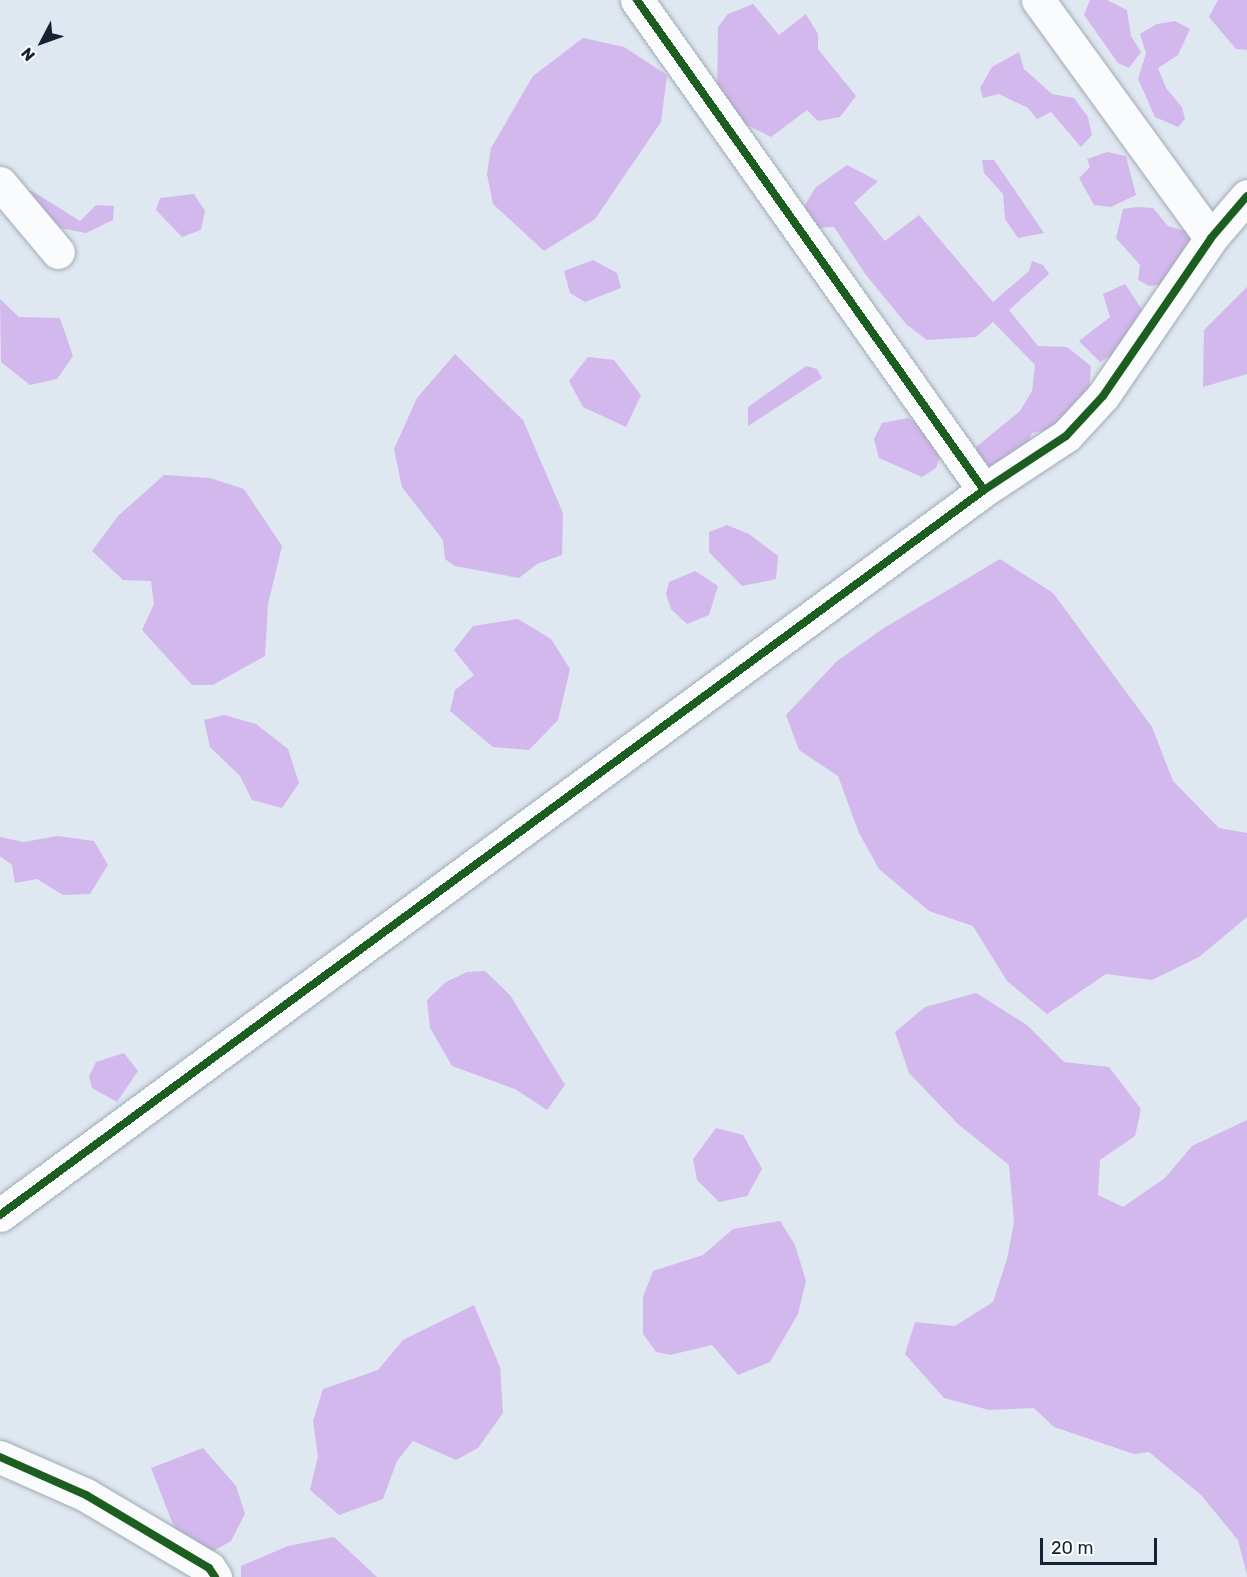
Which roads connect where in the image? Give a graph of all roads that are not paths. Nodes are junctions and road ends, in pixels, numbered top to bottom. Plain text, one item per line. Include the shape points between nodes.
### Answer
1 (638, 0) edge
2 (1038, 0) edge
3 (0, 183) edge
4 (1247, 196) edge
5 (1211, 238) junction
6 (58, 252) dead end
7 (984, 490) junction
8 (0, 1215) edge
9 (0, 1458) edge
10 (215, 1577) edge

1 - 7 street
2 - 5 street
3 - 6 street
4 - 5 street
5 - 7 street via 1103,396 1065,436
7 - 8 street
9 - 10 street via 86,1495 208,1568

